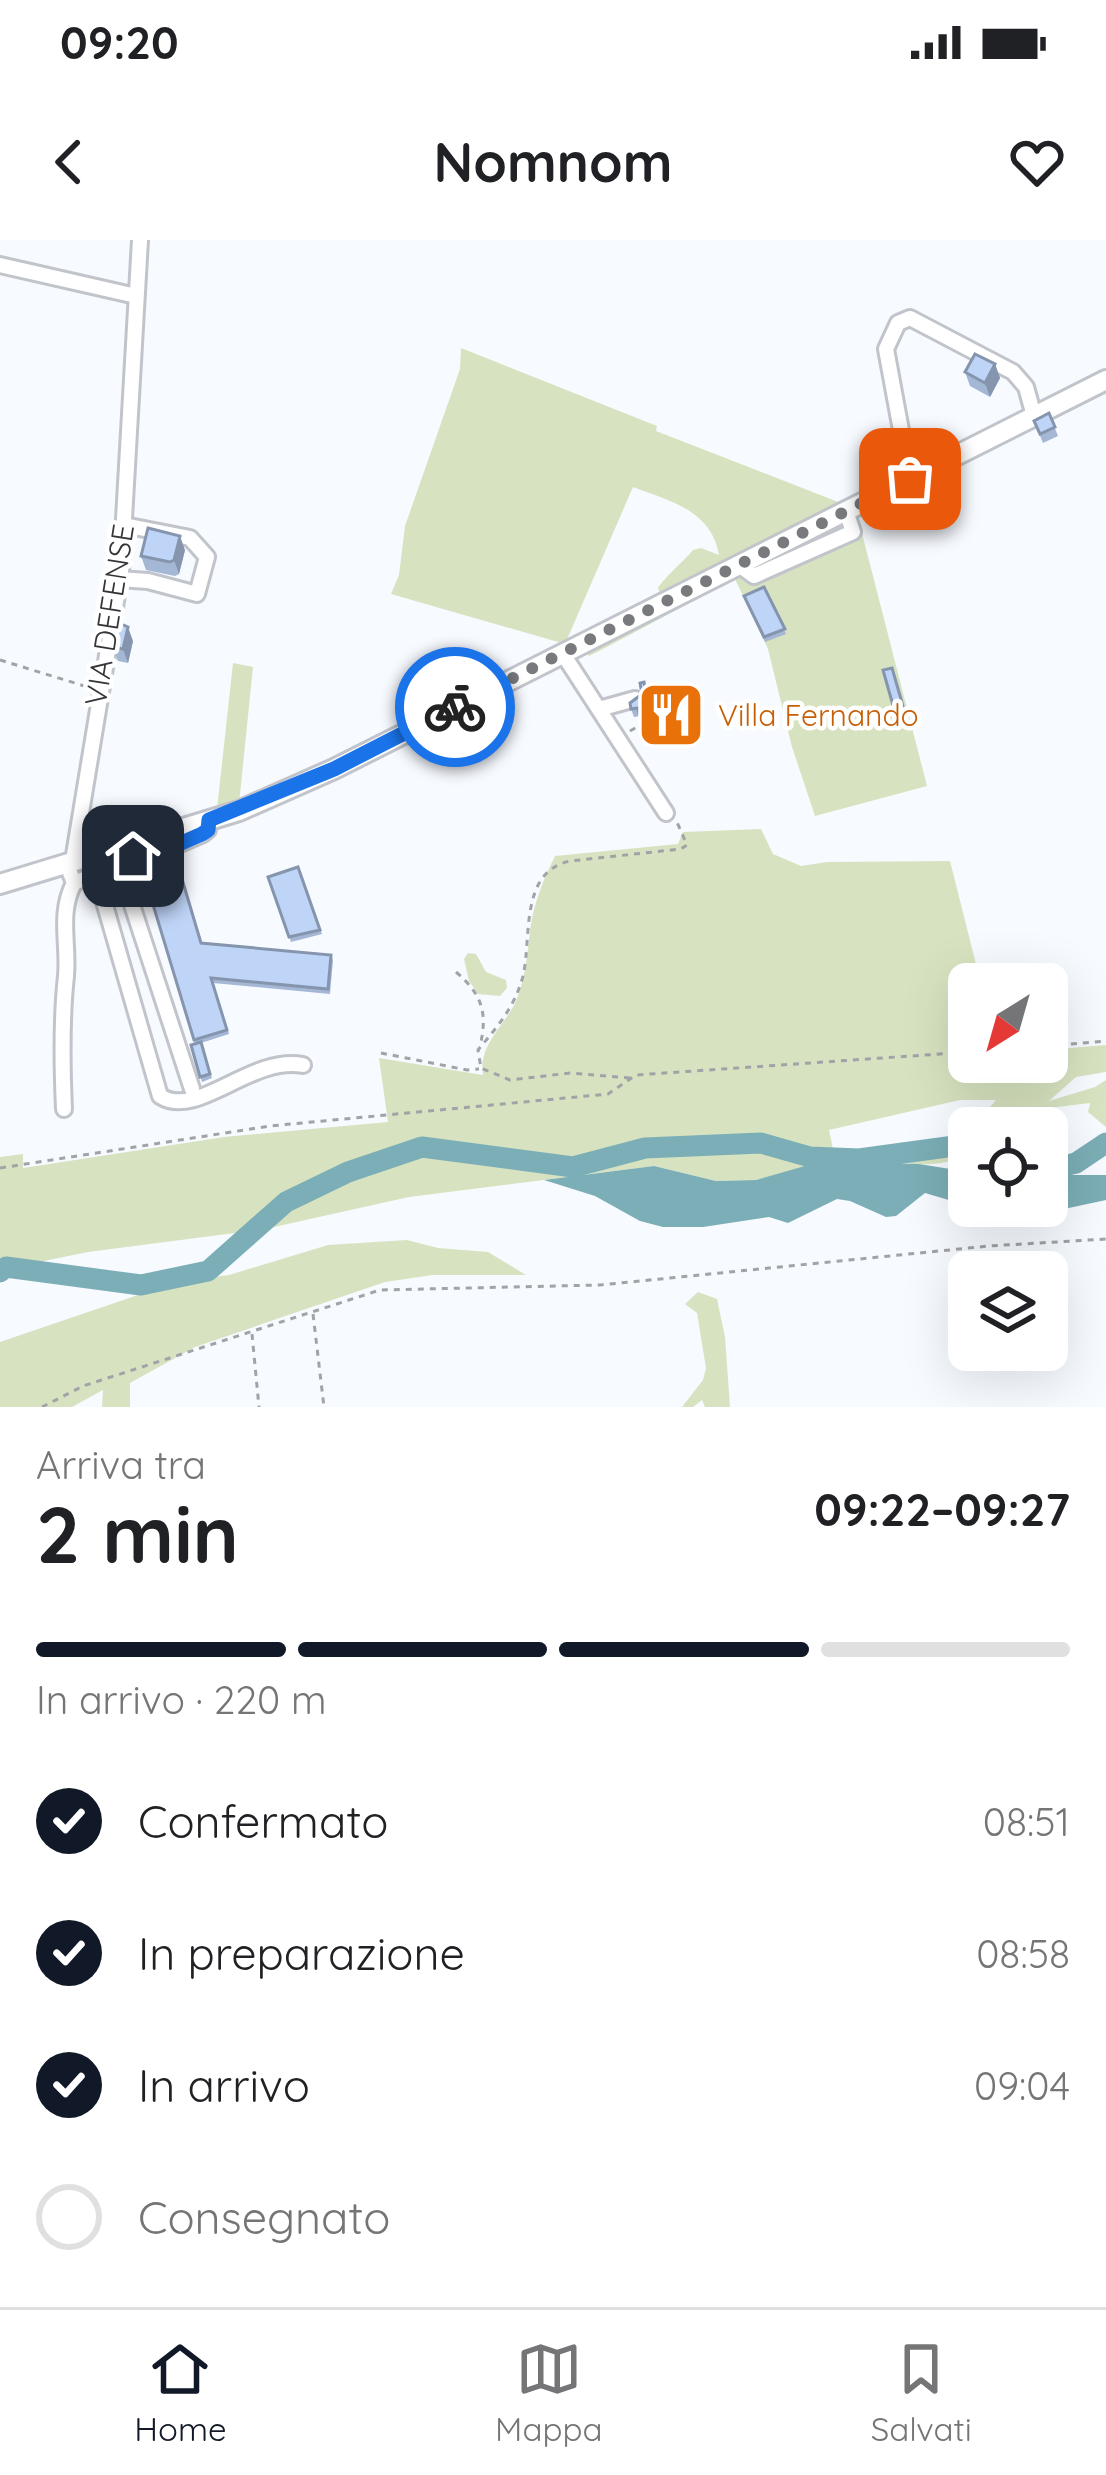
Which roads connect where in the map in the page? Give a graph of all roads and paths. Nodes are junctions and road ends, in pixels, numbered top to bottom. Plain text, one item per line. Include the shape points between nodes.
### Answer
1 (140, 240) edge
2 (0, 265) edge
3 (136, 296) junction
4 (1106, 380) edge
5 (1034, 416) junction
6 (910, 479) junction
7 (124, 525) junction
8 (119, 579) junction
9 (562, 654) junction
10 (0, 659) edge
11 (98, 691) junction
12 (635, 699) edge
13 (599, 709) junction
14 (689, 736) dead end
15 (618, 738) junction
16 (666, 813) joint
17 (127, 855) junction
18 (69, 862) junction
19 (96, 874) junction
20 (74, 883) junction
21 (0, 884) edge
22 (455, 972) dead end
23 (1106, 1041) edge
24 (1068, 1044) edge
25 (479, 1048) junction
26 (381, 1053) dead end
27 (948, 1054) edge
28 (303, 1065) dead end
29 (481, 1068) junction
30 (632, 1078) junction
31 (192, 1089) dead end
32 (64, 1109) dead end
33 (0, 1168) edge
34 (1106, 1239) edge
35 (312, 1312) junction
36 (251, 1332) junction
37 (42, 1407) edge
38 (259, 1407) edge
39 (324, 1407) edge

1 - 3 street, VIA DEFENSE
2 - 3 street
3 - 7 street, VIA DEFENSE
4 - 5 main road
5 - 6 main road
5 - 6 street via 1027,387 1013,372 910,318 898,323 886,349
6 - 9 main road
7 - 8 street, VIA DEFENSE
7 - 8 street via 190,538 207,557 197,595
8 - 11 street, VIA DEFENSE
9 - 13 street
9 - 17 main road via 334,769
10 - 11 path
11 - 18 street, VIA DEFENSE
12 - 13 street
13 - 15 street
14 - 15 path via 649,737 644,723
15 - 16 street
16 - 25 path via 684,837 681,849 570,861 542,875 522,980 508,1016
17 - 18 main road
17 - 19 street
17 - 31 street
18 - 20 street
18 - 21 main road
19 - 20 street
19 - 28 street via 160,1096 187,1102 247,1073
20 - 32 street via 66,899 60,1012
22 - 25 path via 485,1011
23 - 24 path
25 - 29 path
26 - 29 path
27 - 30 path
29 - 30 path via 510,1080 570,1073
30 - 33 path via 608,1094 270,1126
34 - 35 path via 600,1285 380,1290
35 - 36 path
35 - 39 path
36 - 37 path
36 - 38 path

